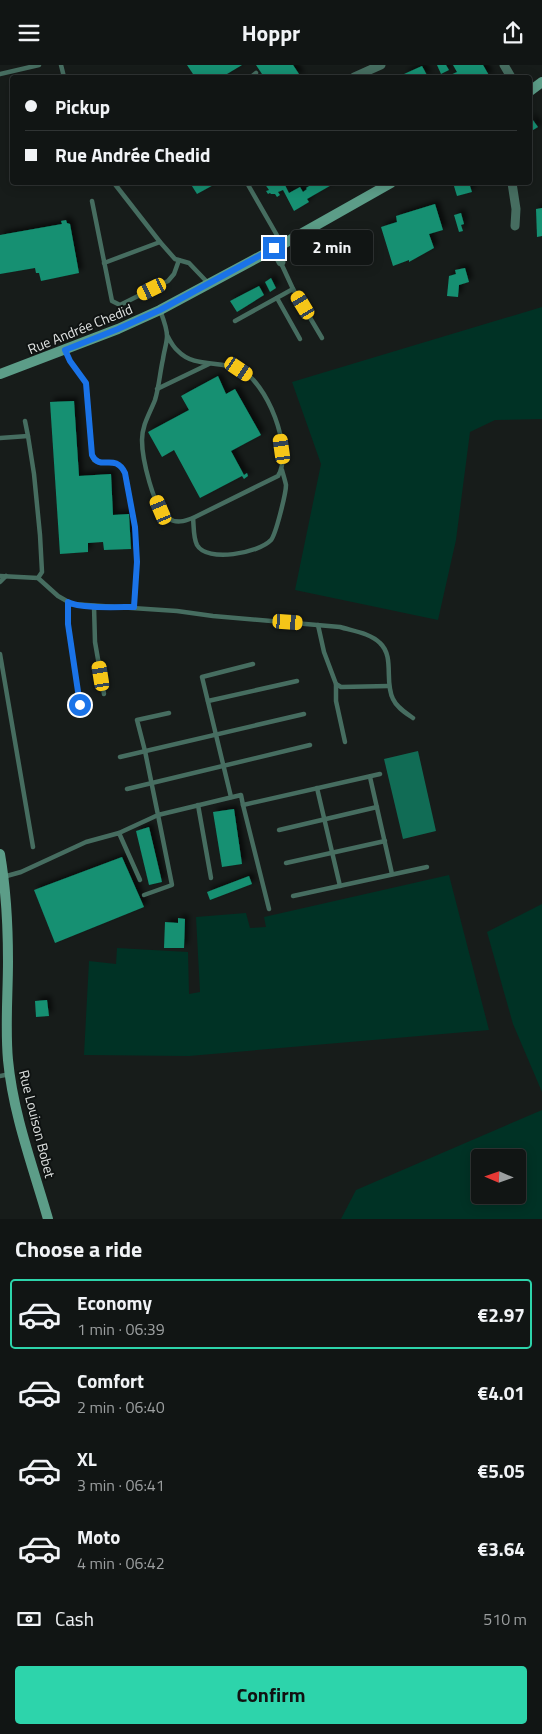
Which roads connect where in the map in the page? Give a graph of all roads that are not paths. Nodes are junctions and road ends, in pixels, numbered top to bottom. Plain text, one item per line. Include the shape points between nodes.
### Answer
1 (39, 65) edge
2 (381, 65) edge
3 (256, 73) dead end
4 (0, 74) edge
5 (254, 75) edge
6 (358, 75) edge
7 (116, 185) edge
8 (248, 185) edge
9 (387, 185) edge
10 (512, 185) edge
11 (92, 201) dead end
12 (515, 226) dead end
13 (160, 243) junction
14 (278, 246) junction
15 (179, 260) junction
16 (281, 262) joint
17 (104, 263) junction
18 (209, 285) junction
19 (293, 289) junction
20 (277, 298) junction
21 (160, 310) junction
22 (235, 321) dead end
23 (167, 335) junction
24 (322, 338) dead end
25 (300, 339) dead end
26 (65, 350) junction
27 (210, 363) junction
28 (0, 374) edge
29 (157, 389) junction
30 (25, 421) dead end
31 (28, 436) junction
32 (0, 437) edge
33 (282, 470) junction
34 (194, 518) junction
35 (0, 576) edge
36 (6, 576) junction
37 (38, 578) junction
38 (0, 582) edge
39 (68, 602) junction
40 (94, 606) junction
41 (134, 607) junction
42 (318, 625) junction
43 (0, 654) edge
44 (253, 664) dead end
45 (297, 681) dead end
46 (336, 685) junction
47 (389, 686) junction
48 (104, 694) dead end
49 (208, 701) junction
50 (80, 705) dead end
51 (170, 713) dead end
52 (304, 714) dead end
53 (413, 718) dead end
54 (216, 735) junction
55 (345, 742) dead end
56 (310, 745) dead end
57 (145, 751) junction
58 (120, 757) dead end
59 (223, 767) junction
60 (380, 774) dead end
61 (370, 777) junction
62 (152, 783) junction
63 (317, 788) junction
64 (127, 789) dead end
65 (231, 797) junction
66 (198, 805) junction
67 (243, 805) junction
68 (377, 807) junction
69 (158, 815) junction
70 (324, 819) junction
71 (279, 830) dead end
72 (119, 833) junction
73 (385, 841) junction
74 (33, 847) dead end
75 (332, 853) junction
76 (0, 854) edge
77 (286, 863) dead end
78 (427, 867) dead end
79 (392, 874) junction
80 (2, 877) edge
81 (211, 878) dead end
82 (140, 880) dead end
83 (340, 886) junction
84 (144, 895) dead end
85 (293, 896) dead end
86 (269, 909) dead end
87 (5, 1075) edge
88 (48, 1219) edge

1 - 4 lane
2 - 6 street
3 - 5 lane
7 - 13 lane
8 - 14 lane
9 - 14 street, Rue Andrée Chedid
10 - 12 street
11 - 17 lane
13 - 15 lane
13 - 17 lane
14 - 16 street
14 - 18 street, Rue Andrée Chedid
15 - 17 lane via 168,281 120,305 112,301
15 - 18 lane via 190,263
16 - 19 lane
18 - 21 street, Rue Andrée Chedid
19 - 20 lane
19 - 24 lane
20 - 22 lane
20 - 25 lane
21 - 23 lane
21 - 26 street, Rue Andrée Chedid
23 - 27 lane via 176,351 188,359
23 - 29 lane
26 - 28 street, Rue Andrée Chedid
26 - 41 lane via 86,383 94,460 116,463 125,473 135,527
27 - 29 lane
27 - 33 lane via 239,369 254,378 278,423
29 - 34 lane via 142,439 144,461 154,494 167,518 182,522
30 - 31 lane
31 - 32 lane
31 - 37 lane via 40,535 42,572
33 - 34 lane via 278,476
33 - 34 lane via 286,485 276,531 263,546 249,552 208,553 197,546
35 - 36 lane
36 - 37 lane
36 - 38 lane
37 - 39 lane
39 - 40 lane
39 - 50 lane via 68,624
40 - 41 lane
40 - 48 lane via 95,641
41 - 42 lane
42 - 46 lane
42 - 47 lane via 358,632 380,643 386,651
43 - 74 lane
44 - 49 lane via 202,677
45 - 49 lane
46 - 47 lane
46 - 55 lane
47 - 53 lane via 393,700
49 - 54 lane
51 - 57 lane via 137,720
52 - 54 lane
54 - 57 lane
54 - 59 lane
56 - 59 lane
57 - 58 lane
57 - 62 lane
59 - 62 lane
59 - 65 lane
60 - 61 lane
61 - 63 lane
61 - 68 lane
62 - 64 lane
62 - 69 lane
63 - 67 lane
63 - 70 lane
65 - 66 lane
65 - 67 lane via 241,795
66 - 69 lane
66 - 81 lane
67 - 86 lane
68 - 70 lane
68 - 73 lane
69 - 72 lane
69 - 84 lane via 172,885
70 - 71 lane
70 - 75 lane
72 - 80 lane via 86,842 21,872
72 - 82 lane
73 - 75 lane
73 - 79 lane
75 - 77 lane
75 - 83 lane
76 - 80 street, Rue Louison Bobet
78 - 79 lane
79 - 83 lane
80 - 87 street, Rue Louison Bobet via 7,916
83 - 85 lane
87 - 88 street, Rue Louison Bobet

